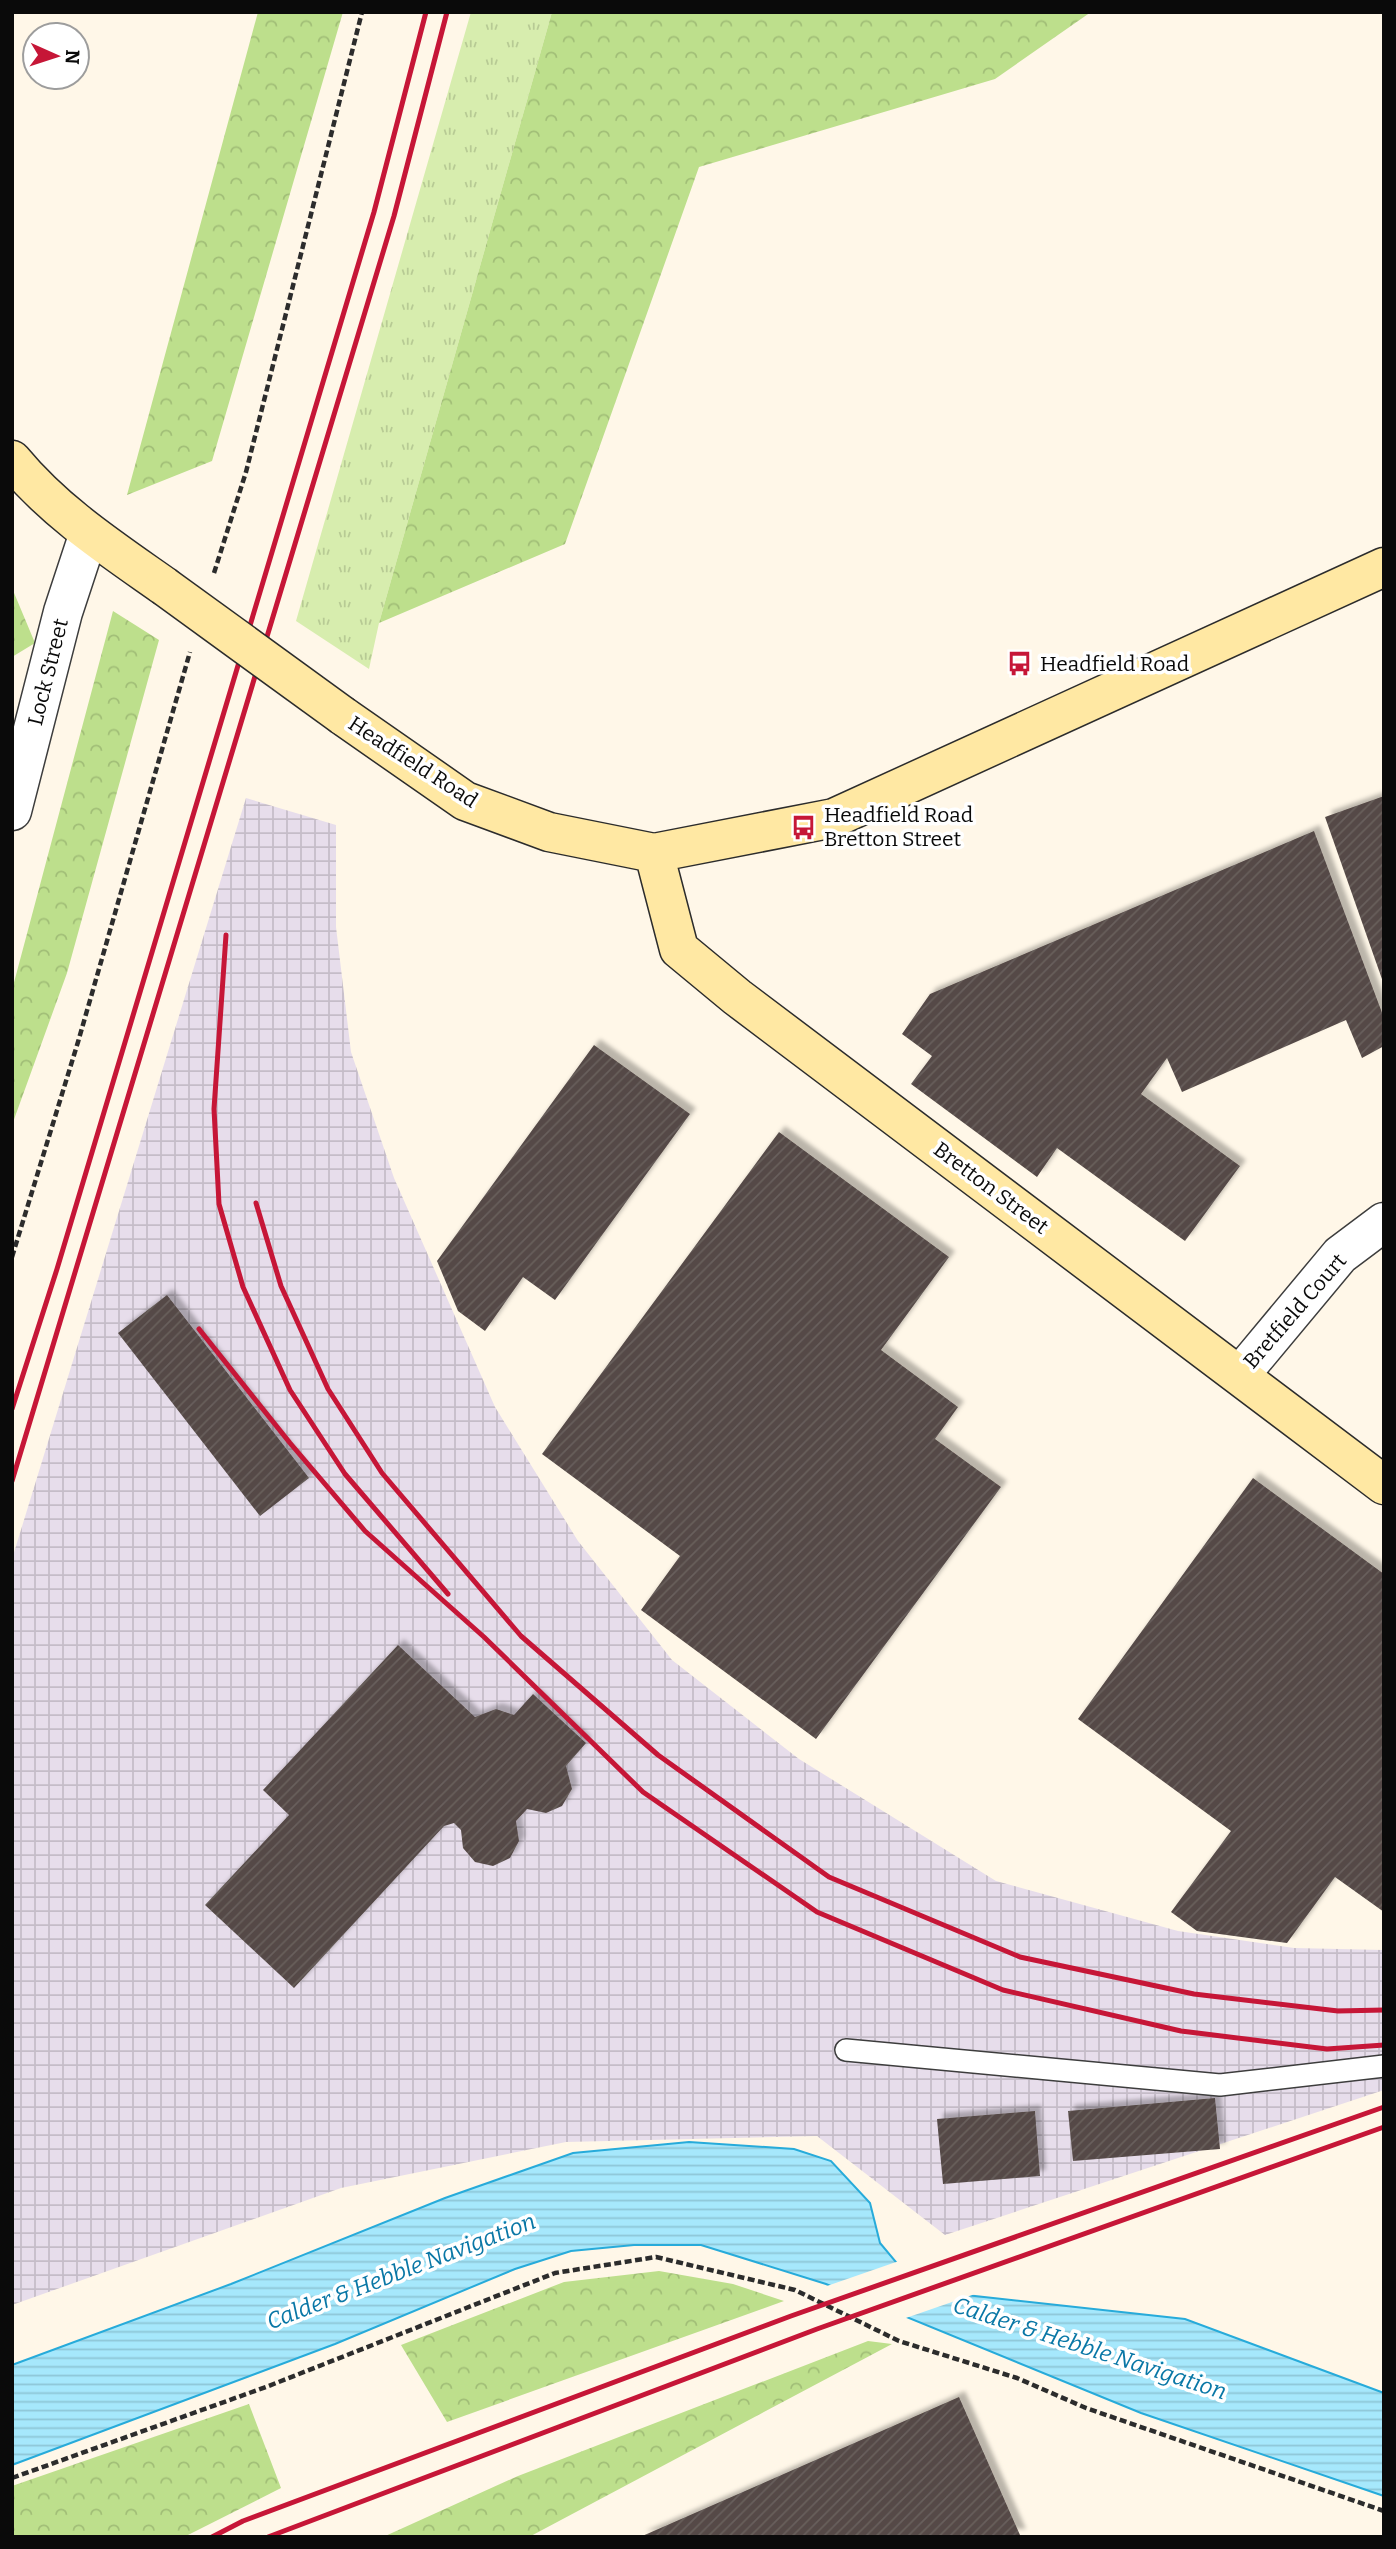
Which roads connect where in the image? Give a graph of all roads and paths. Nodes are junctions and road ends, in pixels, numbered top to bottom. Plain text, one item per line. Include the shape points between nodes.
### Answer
1 (12, 460) edge
2 (89, 533) junction
3 (1384, 568) edge
4 (12, 811) edge
5 (654, 853) junction
6 (1384, 1222) edge
7 (1240, 1375) junction
8 (1384, 1485) edge
9 (846, 2050) dead end
10 (1384, 2066) edge
11 (12, 2478) edge
12 (1384, 2511) edge

1 - 2 street, Headfield Road via 34,487
2 - 4 street, Lock Street via 63,612
2 - 5 street, Headfield Road, bridge via 466,801 549,832
3 - 5 street, Headfield Road via 834,818
5 - 7 street, Bretton Street via 679,949
6 - 7 street, Bretfield Court via 1340,1255
7 - 8 street, Bretton Street
9 - 10 lane via 1220,2085
11 - 12 path via 266,2387 555,2273 656,2257 795,2290 900,2341 1017,2378 1086,2408

